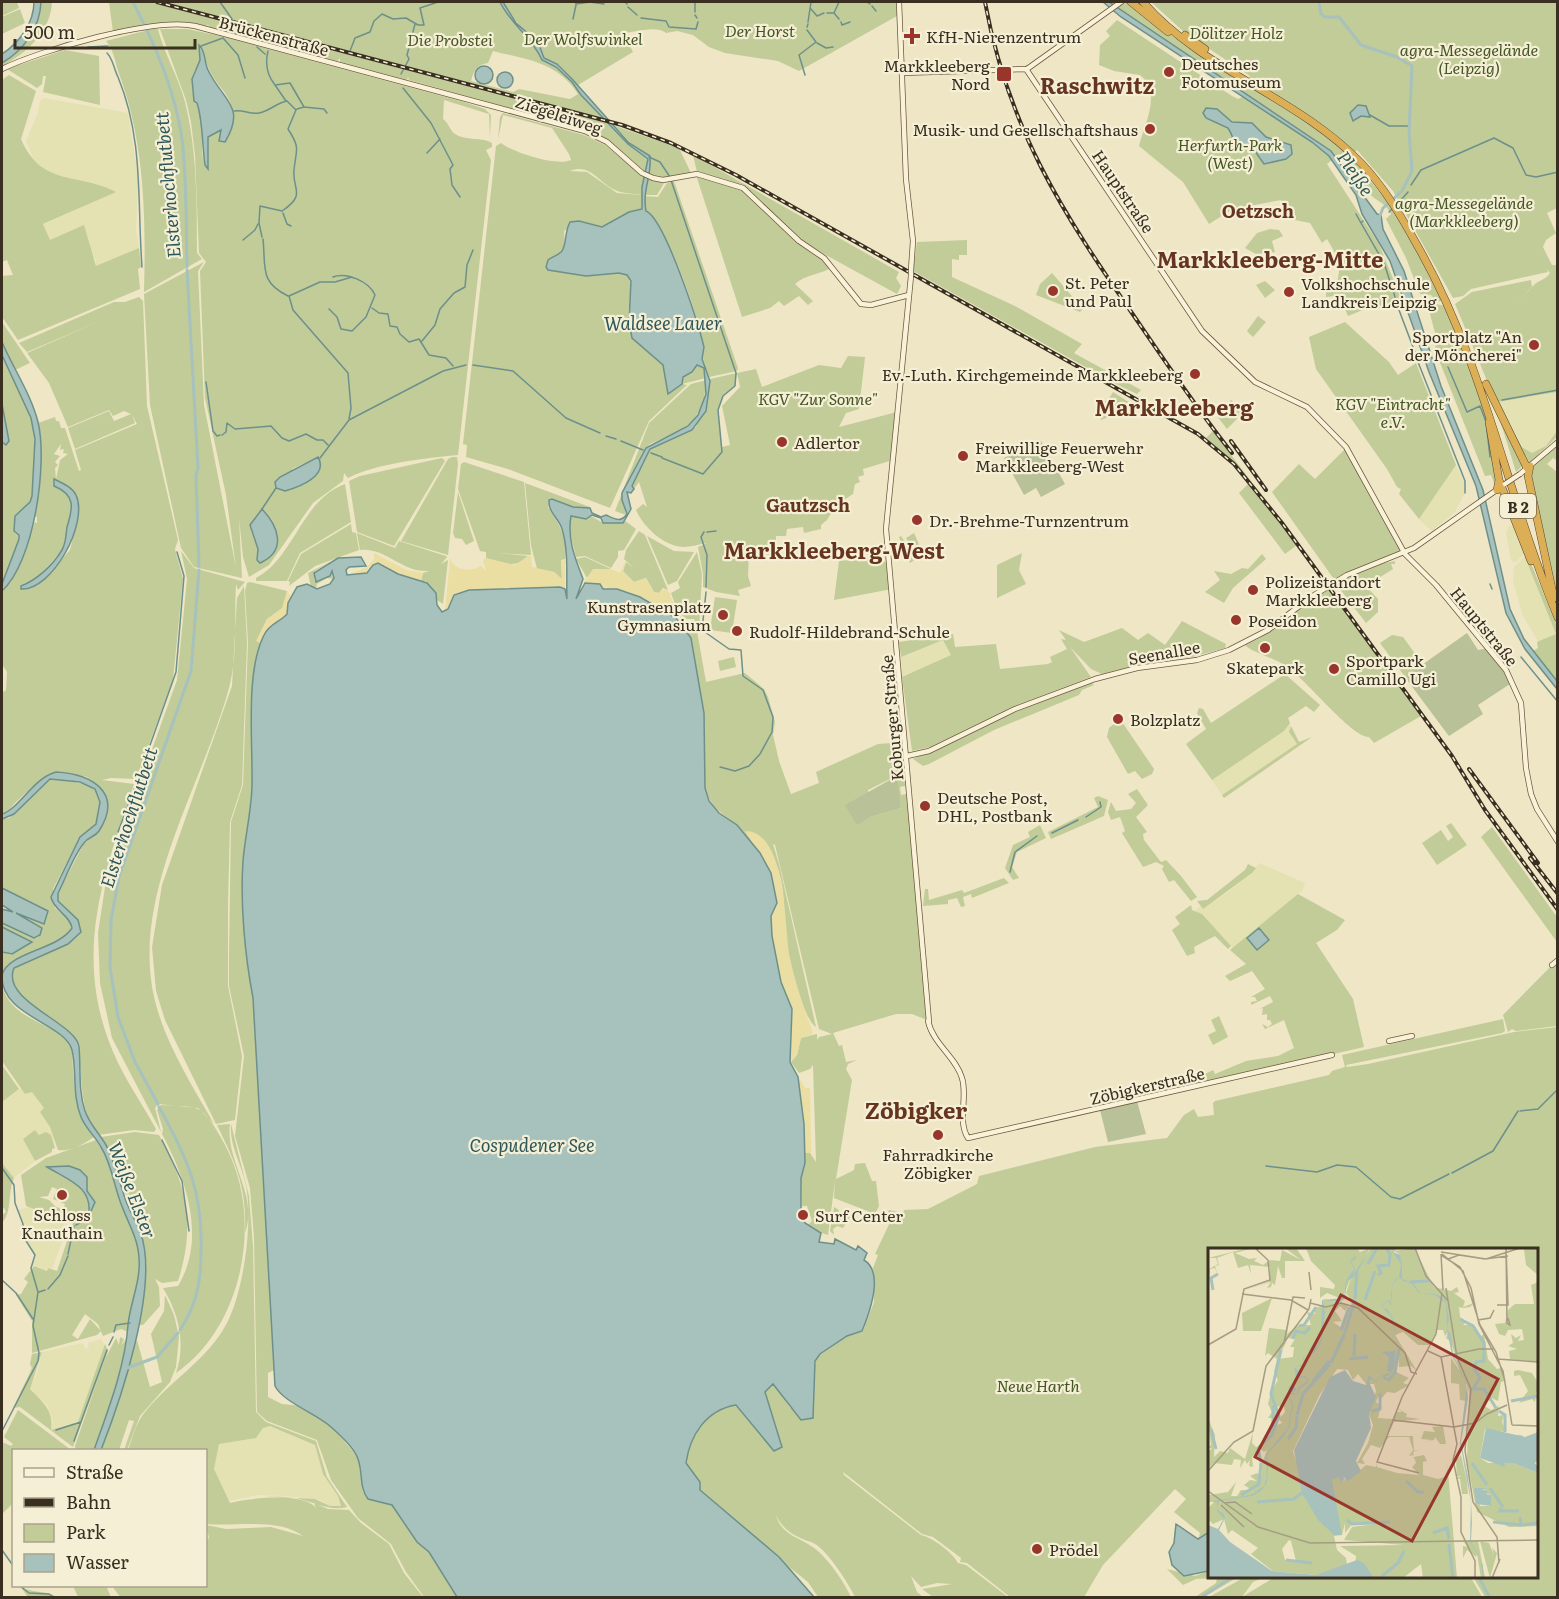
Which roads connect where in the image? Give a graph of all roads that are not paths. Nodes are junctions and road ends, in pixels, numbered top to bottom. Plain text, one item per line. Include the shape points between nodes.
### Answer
1 (899, 2) edge
2 (1121, 2) edge
3 (1131, 2) edge
4 (1143, 2) edge
5 (1149, 2) edge
6 (1186, 41) junction
7 (1032, 66) junction
8 (2, 69) edge
9 (1026, 69) junction
10 (902, 73) junction
11 (1031, 77) junction
12 (1248, 80) junction
13 (401, 81) joint
14 (909, 295) junction
15 (1449, 302) junction
16 (1486, 384) junction
17 (1486, 401) junction
18 (1557, 442) edge
19 (1525, 471) junction
20 (1498, 489) junction
21 (1406, 553) junction
22 (1555, 604) edge
23 (1557, 618) edge
24 (907, 756) junction
25 (1557, 842) edge
26 (1557, 960) edge
27 (1552, 965) dead end
28 (1412, 1036) dead end
29 (1389, 1041) dead end
30 (1332, 1054) dead end
31 (967, 1138) joint

1 - 10 main road, Koburger Straße
2 - 7 main road
3 - 6 highway via 1150,20
4 - 6 highway, B 2
5 - 12 highway, B 2 via 1179,31
6 - 12 highway, B 2
7 - 9 main road
7 - 11 main road
8 - 13 main road, Brückenstraße via 36,54 111,36 156,26 189,25
9 - 10 main road
9 - 11 main road, Hauptstraße
10 - 14 main road, Koburger Straße via 912,244
11 - 21 main road, Hauptstraße via 1202,331 1258,384 1307,407 1346,447
12 - 15 highway, B 2 via 1330,131 1354,153 1390,196
13 - 14 main road, Ziegeleiweg via 585,131 613,146 647,176 671,179 697,174 743,188 799,241 824,258 856,301 864,306
14 - 24 main road, Koburger Straße via 886,529
15 - 16 highway, B 2
15 - 17 highway, B 2
16 - 19 highway
16 - 22 highway, B 2
17 - 20 highway
17 - 22 highway, B 2 via 1525,529
18 - 19 main road, Seenallee
19 - 20 main road, Seenallee, bridge
19 - 22 highway
20 - 21 main road, Seenallee
20 - 22 highway
21 - 24 main road, Seenallee via 1347,575 1268,630 1225,652 1093,680 1015,709 929,751
21 - 25 main road, Hauptstraße via 1514,683 1522,711 1531,794
22 - 23 highway, B 2
24 - 31 main road, Koburger Straße via 929,1022 936,1040 963,1079
26 - 27 main road
28 - 29 main road
30 - 31 main road, Zöbigkerstraße

